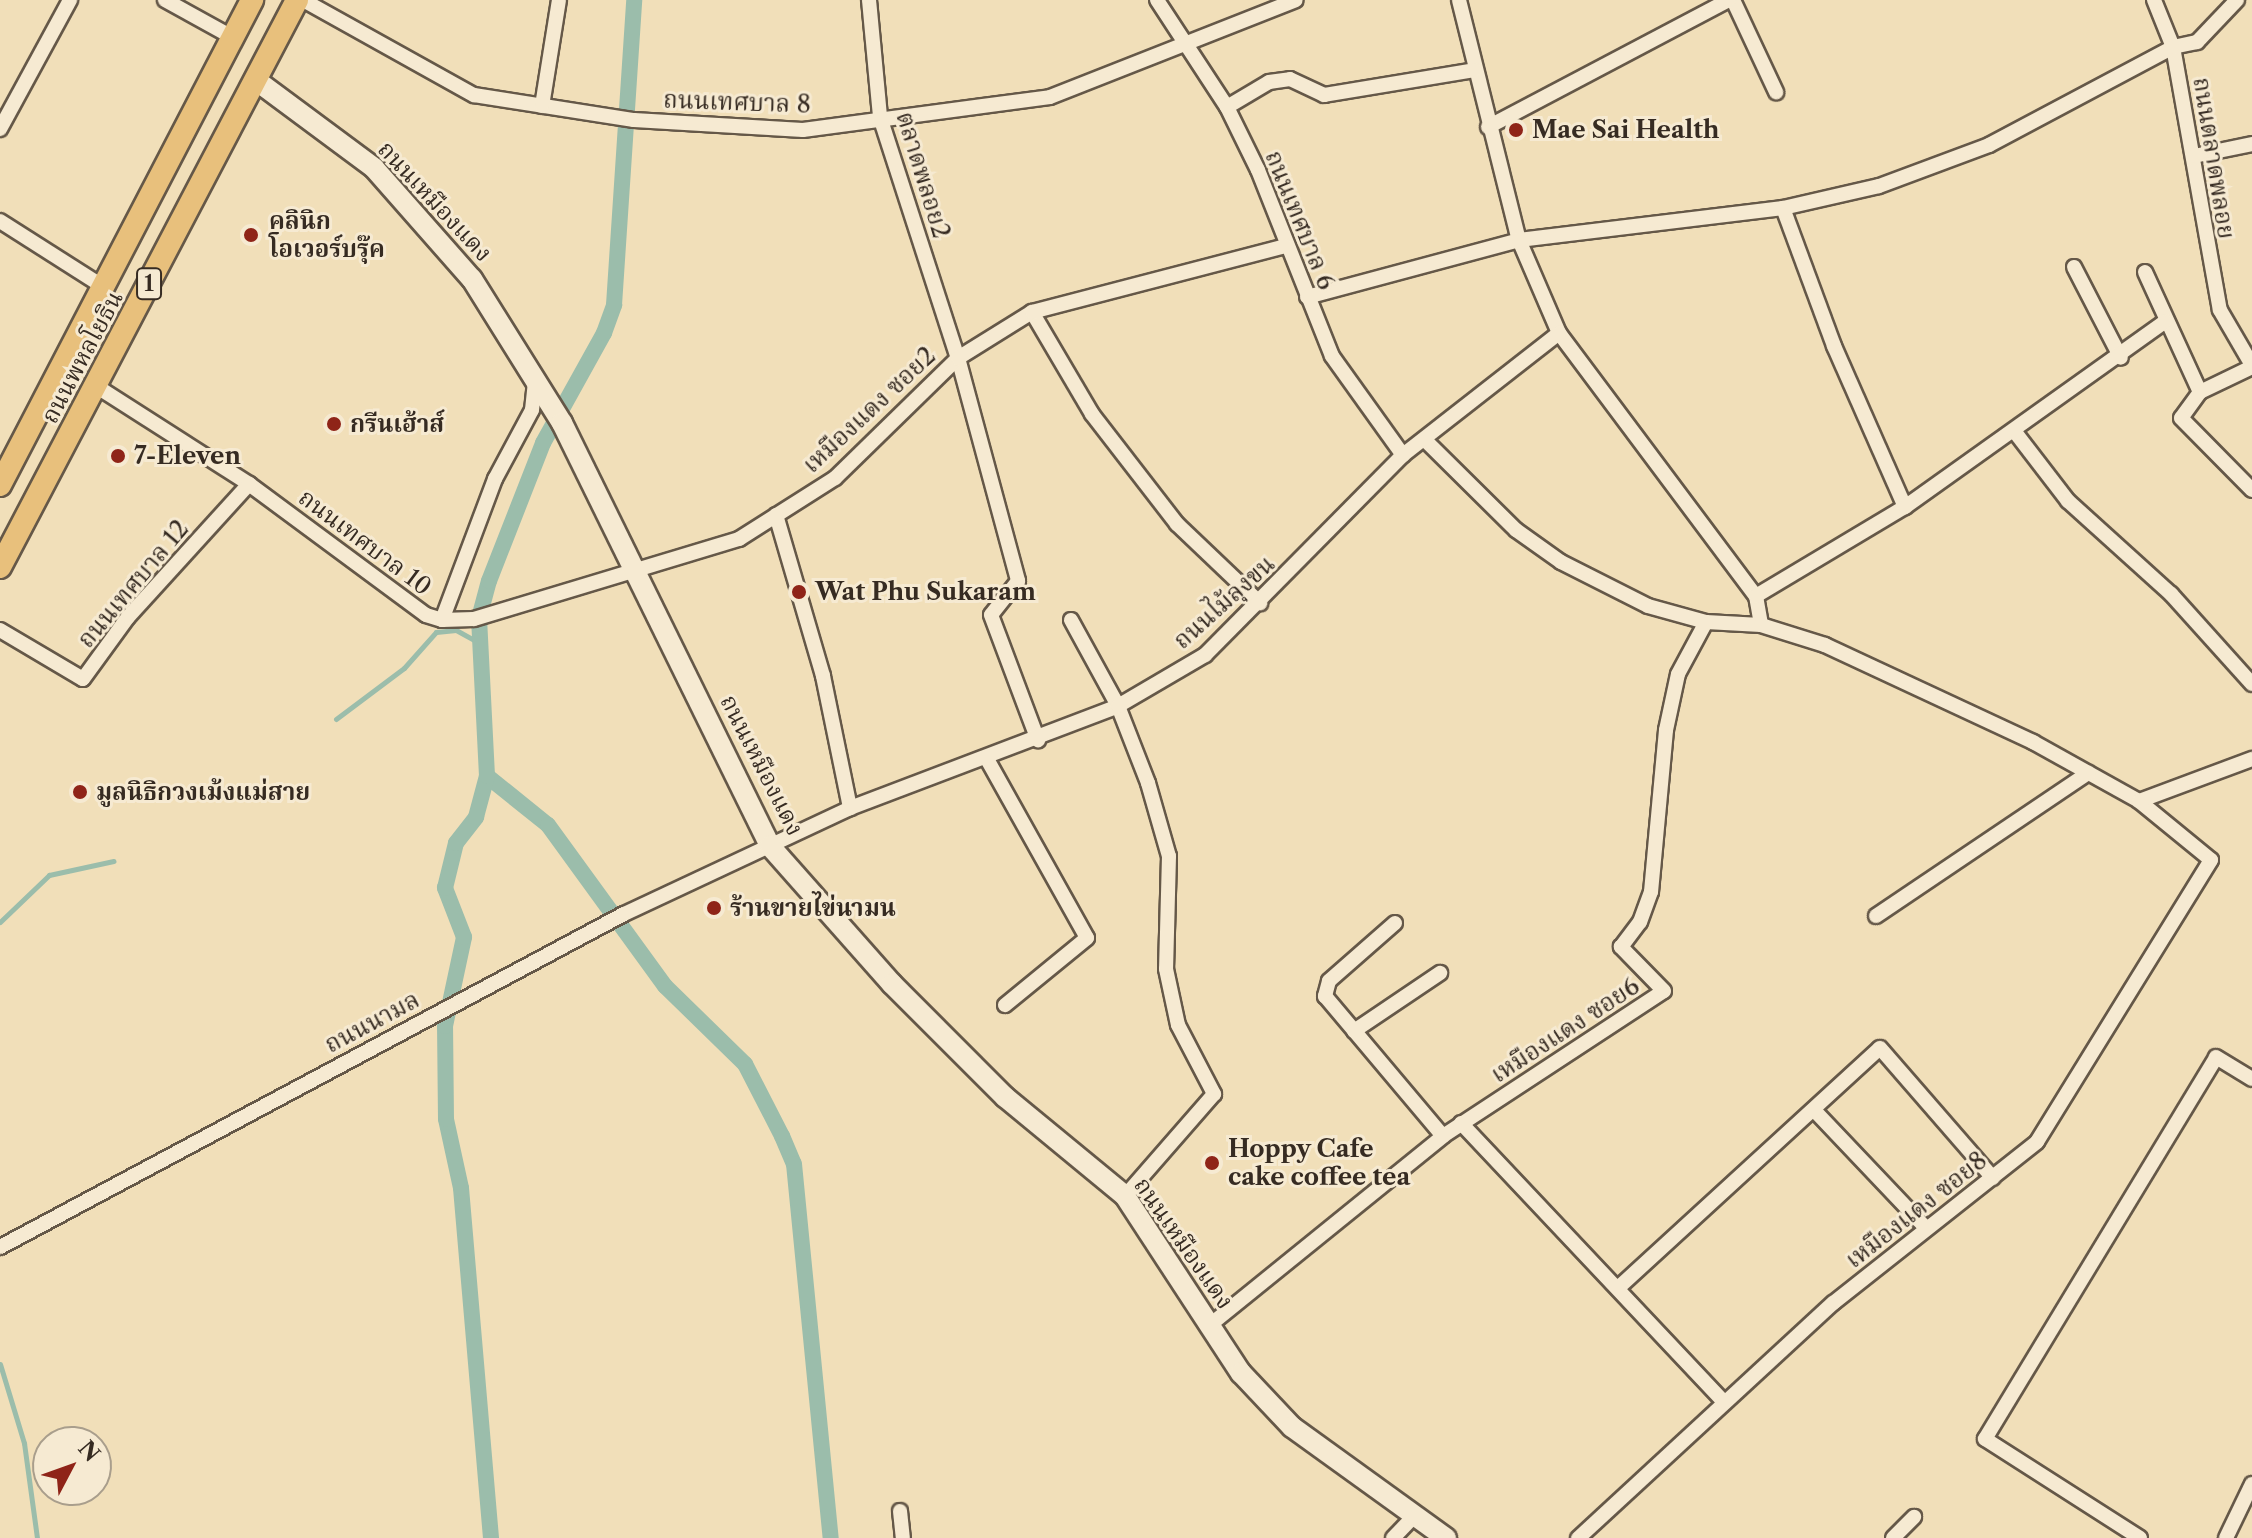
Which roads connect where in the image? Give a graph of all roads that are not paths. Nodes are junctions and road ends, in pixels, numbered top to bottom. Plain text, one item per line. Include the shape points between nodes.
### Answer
1 (70, 0) edge
2 (165, 0) edge
3 (252, 0) edge
4 (297, 0) edge
5 (303, 0) edge
6 (559, 0) edge
7 (869, 0) edge
8 (1157, 0) edge
9 (1296, 0) edge
10 (1459, 0) edge
11 (1731, 0) edge
12 (2154, 0) edge
13 (2237, 0) edge
14 (232, 37) junction
15 (1184, 45) junction
16 (2173, 47) junction
17 (1475, 70) junction
18 (257, 81) junction
19 (1776, 92) dead end
20 (542, 106) junction
21 (1227, 107) junction
22 (880, 117) junction
23 (1488, 127) junction
24 (0, 129) edge
25 (2252, 144) edge
26 (2194, 156) junction
27 (1783, 208) junction
28 (0, 221) edge
29 (1519, 240) junction
30 (1286, 246) junction
31 (2074, 267) dead end
32 (2145, 272) dead end
33 (105, 288) junction
34 (1307, 297) junction
35 (1032, 312) junction
36 (2166, 321) junction
37 (1559, 333) junction
38 (958, 358) junction
39 (2121, 358) junction
40 (2251, 361) edge
41 (538, 382) junction
42 (96, 386) junction
43 (2200, 392) junction
44 (2015, 432) junction
45 (1425, 440) junction
46 (1403, 455) junction
47 (6, 460) edge
48 (249, 484) junction
49 (0, 485) edge
50 (2252, 490) edge
51 (1905, 507) junction
52 (776, 515) junction
53 (0, 567) edge
54 (636, 572) junction
55 (1756, 596) junction
56 (1260, 603) junction
57 (450, 620) junction
58 (1071, 620) dead end
59 (1706, 622) junction
60 (1761, 625) junction
61 (0, 630) edge
62 (2252, 684) edge
63 (1118, 706) junction
64 (1038, 740) junction
65 (987, 759) junction
66 (2252, 759) edge
67 (2088, 773) junction
68 (2139, 801) junction
69 (850, 808) junction
70 (770, 846) junction
71 (1876, 916) dead end
72 (1395, 923) dead end
73 (1440, 973) dead end
74 (1005, 1005) dead end
75 (1354, 1031) junction
76 (2252, 1079) edge
77 (1814, 1110) junction
78 (1461, 1123) junction
79 (1443, 1136) junction
80 (1993, 1178) junction
81 (1125, 1196) junction
82 (1926, 1228) junction
83 (0, 1247) edge
84 (1618, 1288) junction
85 (1210, 1325) junction
86 (1722, 1400) junction
87 (2252, 1484) edge
88 (900, 1511) dead end
89 (1415, 1515) junction
90 (1914, 1517) dead end
91 (903, 1538) edge
92 (1393, 1538) edge
93 (1446, 1538) edge
94 (1578, 1538) edge
95 (1893, 1538) edge
96 (2140, 1538) edge
97 (2226, 1538) edge

1 - 24 street
2 - 14 street
3 - 14 main road, ถนนพหลโยธิน / 1
4 - 18 main road, ถนนพหลโยธิน / 1
5 - 20 street, ถนนเทศบาล 8 via 444,82 474,95
6 - 20 street
7 - 22 street, ตลาดพลอย2
8 - 15 street, ถนนเทศบาล 6
9 - 15 street, ถนนเทศบาล 8
10 - 17 street
11 - 19 street
11 - 23 street
12 - 16 street, ถนนตลาดพลอย
13 - 16 street via 2197,42
14 - 33 main road, ถนนพหลโยธิน / 1
15 - 21 street, ถนนเทศบาล 6
15 - 22 street, ถนนเทศบาล 8 via 1050,97
16 - 26 street, ถนนตลาดพลอย
16 - 27 street via 1989,145 1879,186
17 - 21 street via 1324,95 1290,79 1269,82
17 - 23 street
18 - 41 street, ถนนเหมืองแดง via 374,168 427,223 472,279
18 - 42 main road, ถนนพหลโยธิน / 1
20 - 22 street, ถนนเทศบาล 8 via 634,120 803,130
21 - 30 street, ถนนเทศบาล 6
22 - 38 street, ตลาดพลอย2
23 - 29 street
25 - 26 street
26 - 40 street, ถนนตลาดพลอย via 2201,223 2220,310
27 - 29 street
27 - 51 street via 1834,346
28 - 33 street
29 - 34 street
29 - 37 street
30 - 34 street, ถนนเทศบาล 6
30 - 35 street, เหมืองแดง ซอย2
31 - 39 street
32 - 36 street
33 - 47 main road, ถนนพหลโยธิน / 1
34 - 46 street, ถนนเทศบาล 6 via 1332,356
35 - 38 street, เหมืองแดง ซอย2
35 - 56 street via 1092,414 1177,524
36 - 39 street
36 - 43 street
37 - 45 street, ถนนไม้ลุงขน
37 - 55 street
38 - 52 street, เหมืองแดง ซอย2 via 835,478
38 - 64 street, ตลาดพลอย2 via 1018,581 991,615
39 - 44 street
40 - 43 street
41 - 54 street, ถนนเหมืองแดง
41 - 57 street via 528,420 495,479
42 - 48 street, ถนนเทศบาล 10
42 - 53 main road, ถนนพหลโยธิน / 1
43 - 50 street via 2181,418
44 - 51 street
44 - 62 street via 2068,501 2171,594
45 - 46 street, ถนนไม้ลุงขน
45 - 59 street via 1516,530 1561,562 1648,606
46 - 56 street, ถนนไม้ลุงขน
47 - 49 main road, ถนนพหลโยธิน / 1
48 - 57 street, ถนนเทศบาล 10 via 426,615
48 - 61 street, ถนนเทศบาล 12 via 128,617 83,679
51 - 55 street
52 - 54 street, เหมืองแดง ซอย2 via 739,539
52 - 69 street via 823,676
54 - 57 street via 474,619
54 - 70 street, ถนนเหมืองแดง
55 - 60 street
56 - 63 street, ถนนไม้ลุงขน via 1205,655
58 - 63 street
59 - 60 street
59 - 78 street, เหมืองแดง ซอย6 via 1678,674 1666,730 1651,892 1640,922 1621,947 1664,991
60 - 67 street via 1825,645
63 - 64 street, ถนนไม้ลุงขน
63 - 81 street via 1169,856 1166,969 1178,1025 1214,1094
64 - 65 street, ถนนไม้ลุงขน
65 - 69 street, ถนนไม้ลุงขน
65 - 74 street via 1087,938
66 - 68 street
67 - 68 street
67 - 71 street
68 - 80 street, เหมืองแดง ซอย8 via 2211,860 2055,1120
69 - 70 street, ถนนไม้ลุงขน
70 - 81 street, ถนนเหมืองแดง via 892,984 1005,1097
70 - 83 street, ถนนนามล via 439,1010
72 - 75 street via 1324,987
73 - 75 street
75 - 79 street
76 - 96 street via 2216,1057 1985,1439
77 - 80 street via 1880,1048
77 - 82 street
77 - 84 street
78 - 79 street, เหมืองแดง ซอย6
78 - 84 street
79 - 85 street, เหมืองแดง ซอย6
80 - 82 street, เหมืองแดง ซอย8
81 - 85 street, ถนนเหมืองแดง
82 - 86 street, เหมืองแดง ซอย8
84 - 86 street
85 - 89 street, ถนนเหมืองแดง via 1241,1373 1292,1427
86 - 94 street, เหมืองแดง ซอย8
87 - 97 street
88 - 91 street
89 - 92 street
89 - 93 street, ถนนเหมืองแดง
90 - 95 street

